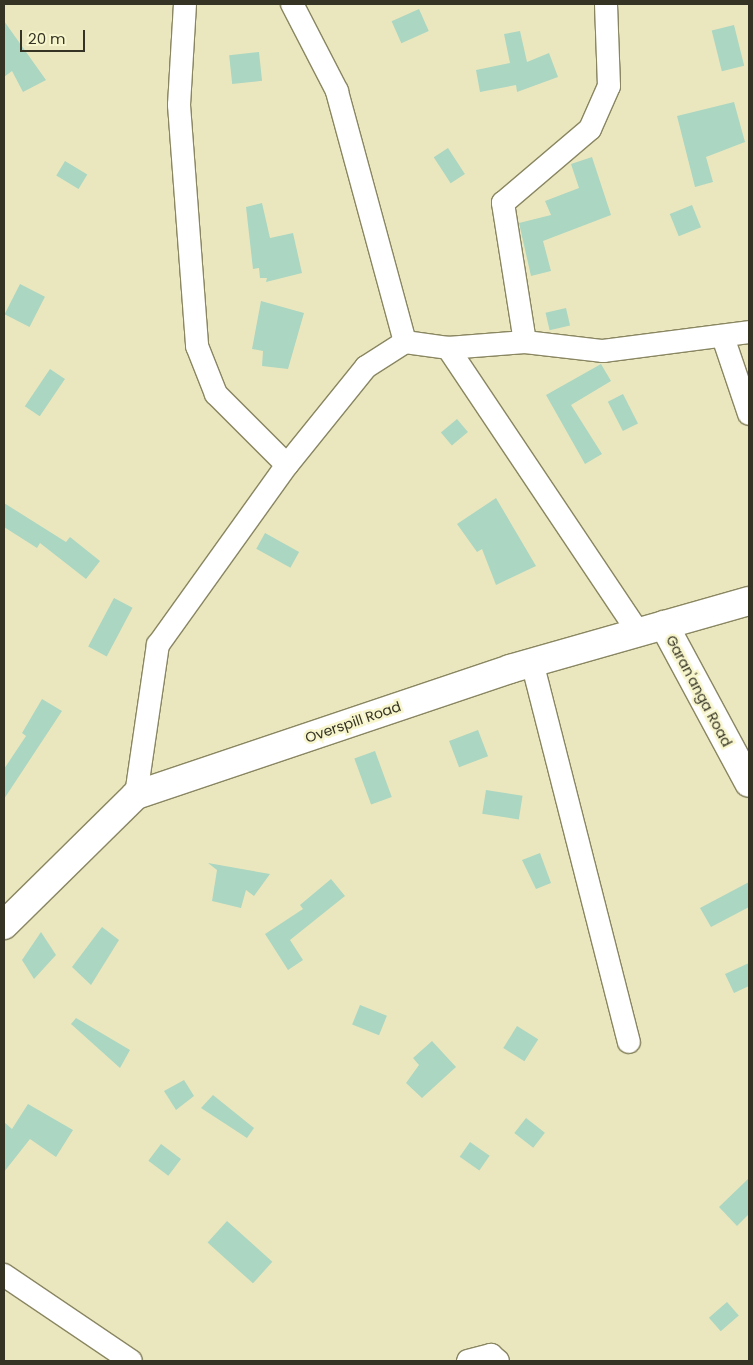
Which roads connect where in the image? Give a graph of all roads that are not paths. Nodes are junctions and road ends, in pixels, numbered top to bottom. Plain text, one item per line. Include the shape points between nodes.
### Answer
1 (185, 4) edge
2 (292, 4) edge
3 (606, 4) edge
4 (749, 332) edge
5 (723, 337) junction
6 (405, 342) junction
7 (525, 342) junction
8 (448, 348) junction
9 (749, 414) edge
10 (287, 465) junction
11 (749, 601) edge
12 (664, 625) junction
13 (638, 632) junction
14 (532, 662) junction
15 (749, 783) edge
16 (136, 795) junction
17 (4, 925) edge
18 (629, 1042) dead end
19 (4, 1276) edge
20 (132, 1361) edge
21 (468, 1361) edge
22 (498, 1361) edge

1 - 10 street via 179,105 197,346 216,394
2 - 6 street via 337,91
3 - 7 street via 609,86 590,129 503,202
4 - 5 street
5 - 7 street via 603,351
5 - 9 street
6 - 8 street
6 - 10 street via 366,367
7 - 8 street
8 - 13 street
10 - 16 street via 158,646
11 - 12 street, Overspill Road
12 - 13 street, Overspill Road
12 - 15 street, Garan'anga Road
13 - 14 street, Overspill Road
14 - 16 street, Overspill Road
14 - 18 street
16 - 17 street, Overspill Road
19 - 20 street
21 - 22 street via 491,1355

